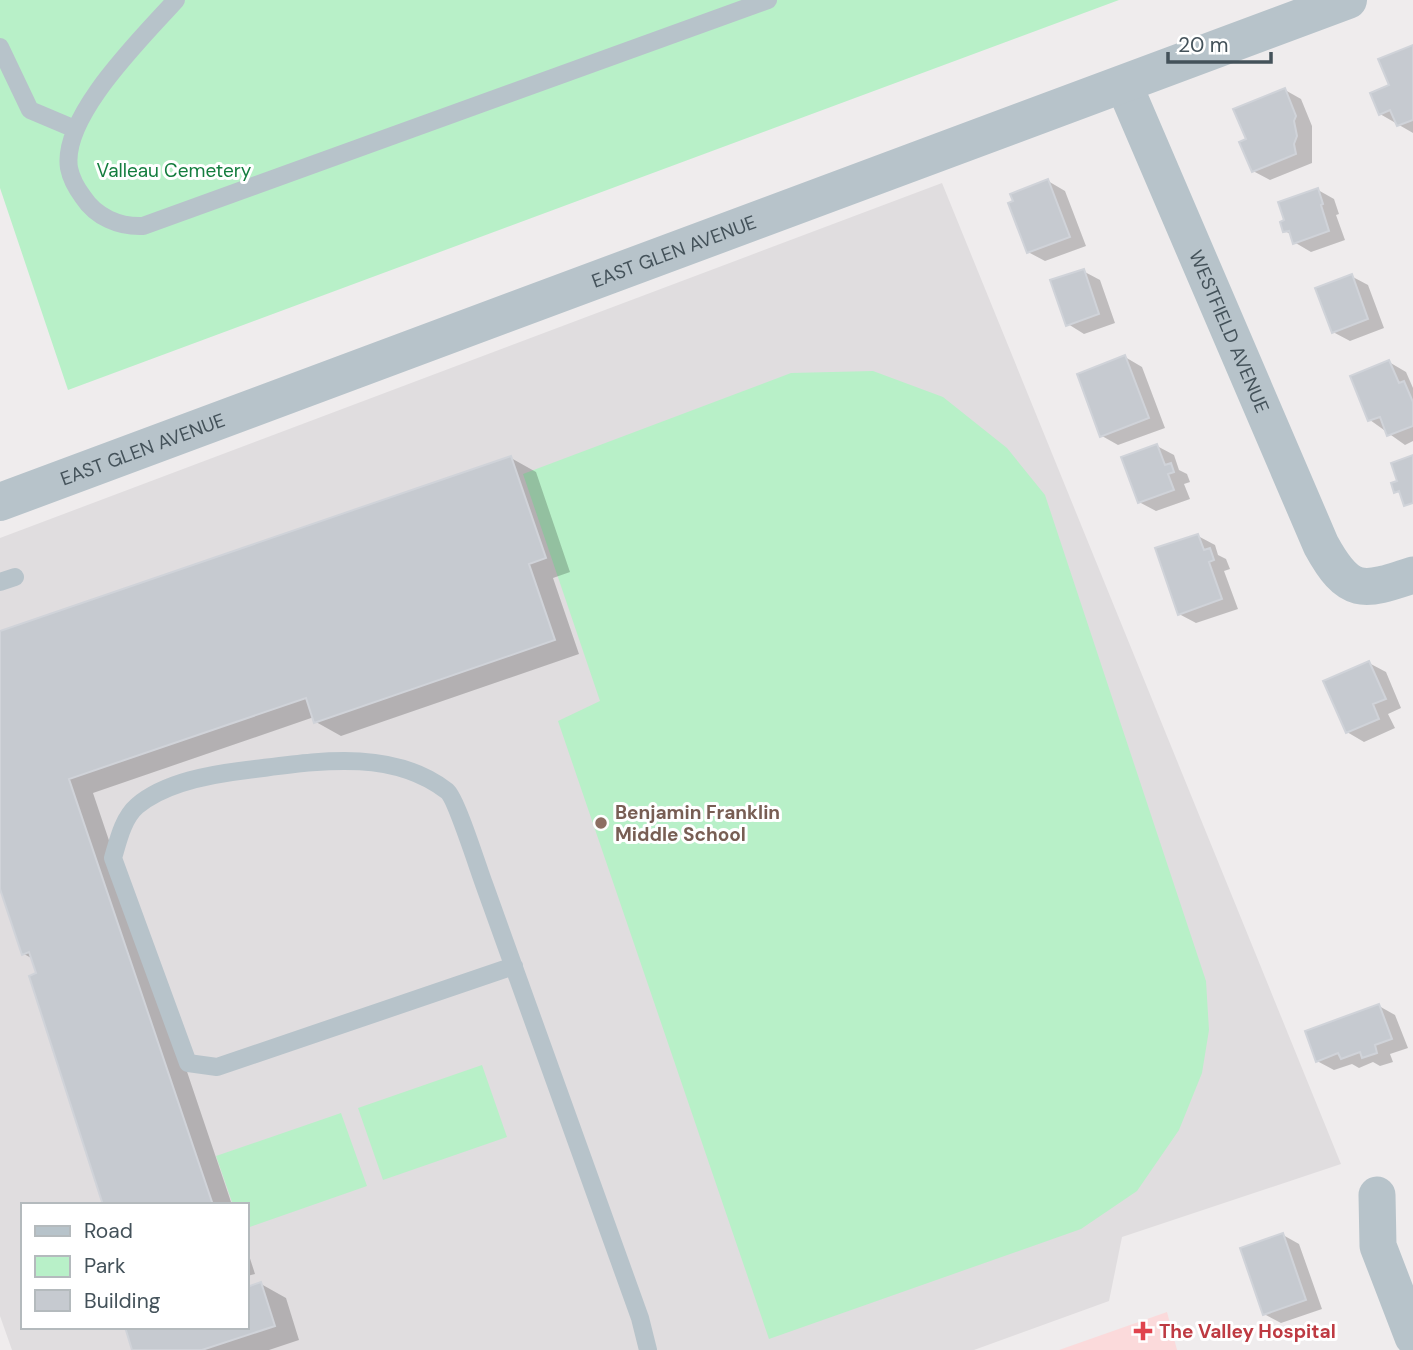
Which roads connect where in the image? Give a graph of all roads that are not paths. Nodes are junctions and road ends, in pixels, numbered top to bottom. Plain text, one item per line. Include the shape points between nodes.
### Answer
1 (176, 0) edge
2 (1348, 0) edge
3 (755, 2) edge
4 (0, 47) edge
5 (1124, 85) junction
6 (75, 129) junction
7 (0, 502) edge
8 (1413, 575) edge
9 (514, 966) junction
10 (1377, 1195) dead end
11 (1413, 1337) edge
12 (648, 1350) edge

1 - 6 lane via 105,82
2 - 5 street, EAST GLEN AVENUE
3 - 6 lane via 143,226 115,222 88,205 69,169
4 - 6 lane via 30,110
5 - 7 street, EAST GLEN AVENUE
5 - 8 street, WESTFIELD AVENUE via 1321,545 1353,585 1377,587
9 - 9 lane via 450,793 422,776 373,761 242,770 164,790 136,806 113,858 188,1063 217,1067
9 - 12 lane
10 - 11 street via 1378,1246

